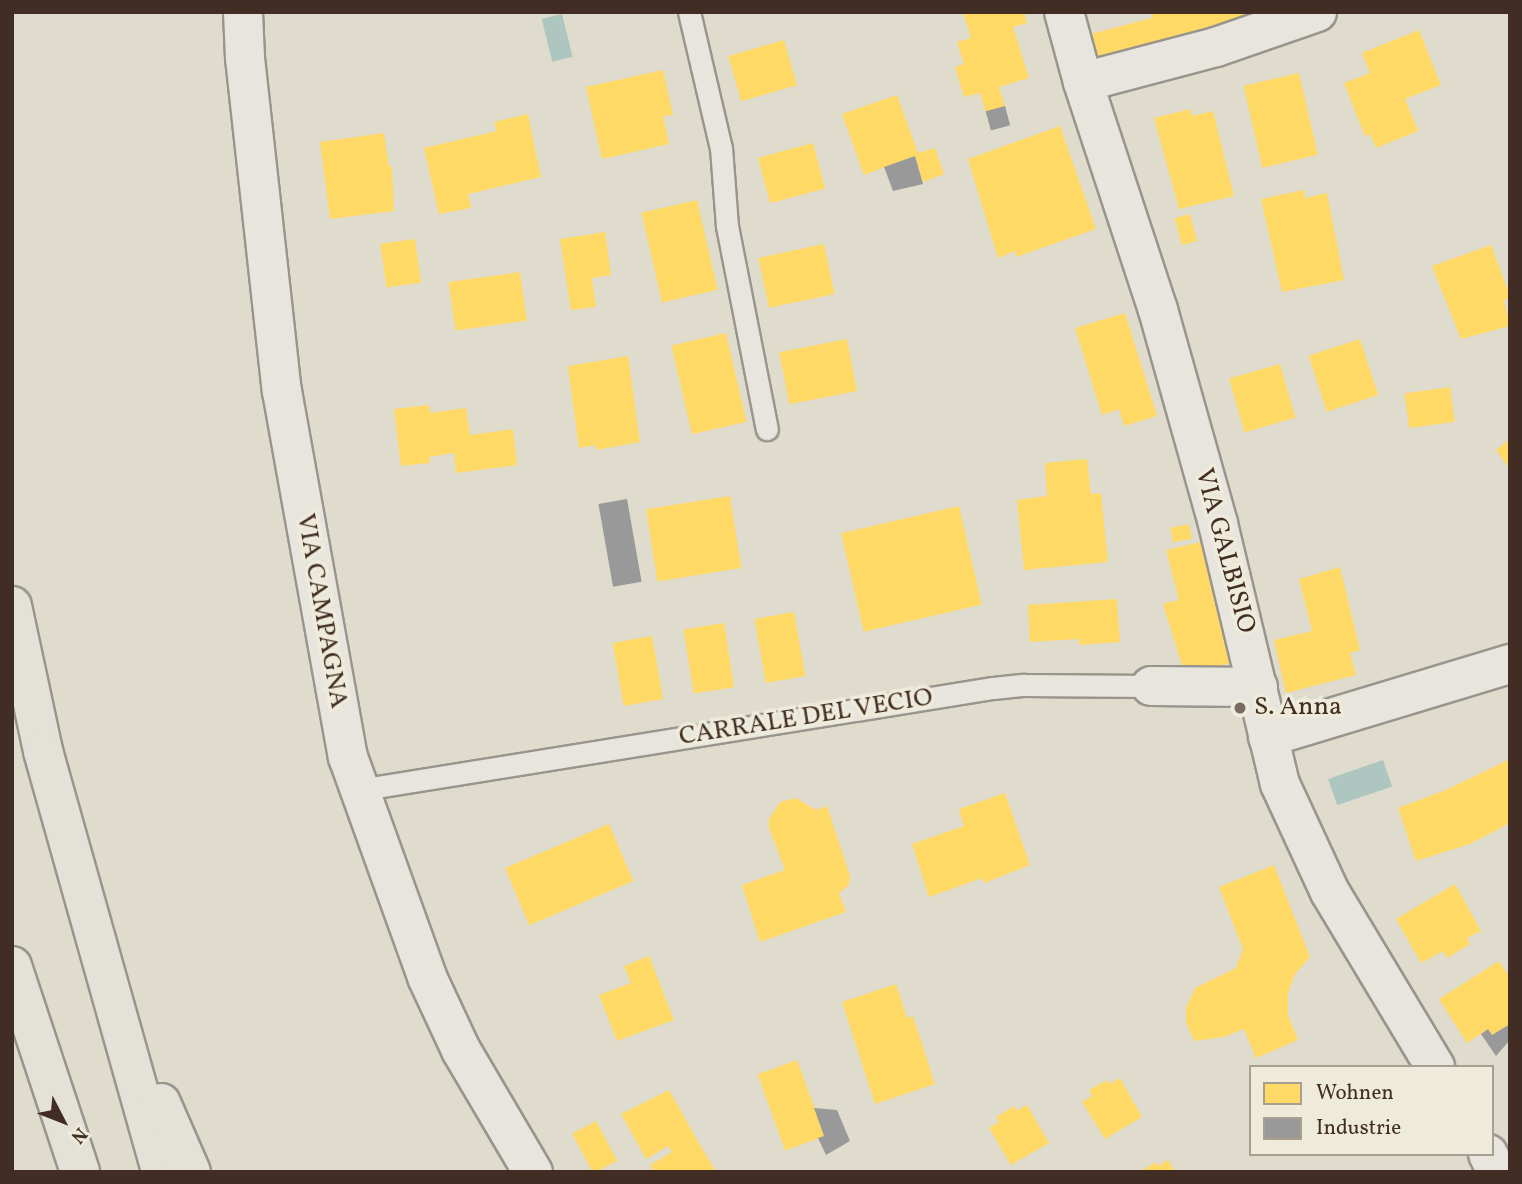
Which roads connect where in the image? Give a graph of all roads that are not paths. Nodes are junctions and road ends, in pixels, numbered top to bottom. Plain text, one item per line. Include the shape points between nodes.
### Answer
1 (243, 12) edge
2 (689, 12) edge
3 (1064, 12) edge
4 (1317, 12) edge
5 (1083, 82) junction
6 (767, 429) dead end
7 (12, 606) edge
8 (1510, 663) edge
9 (1151, 686) joint
10 (1258, 687) junction
11 (1268, 737) junction
12 (358, 790) junction
13 (100, 959) junction
14 (12, 966) edge
15 (1434, 1065) edge
16 (1489, 1156) edge
17 (80, 1172) edge
18 (161, 1172) edge
19 (191, 1172) edge
20 (533, 1172) edge
21 (1497, 1172) edge

1 - 12 street, VIA CAMPAGNA via 282,391 348,757
2 - 6 lane via 721,148 727,226
3 - 5 street, VIA GALBISIO
4 - 5 street via 1216,47
5 - 10 street, VIA GALBISIO via 1158,310
7 - 13 highway via 43,751
8 - 11 street
9 - 10 street, CARRALE DEL VECIO
9 - 12 lane, CARRALE DEL VECIO via 993,688
10 - 11 street, VIA GALBISIO
11 - 15 street, VIA GALBISIO via 1287,801 1324,880
12 - 20 street, VIA CAMPAGNA via 427,977 461,1050
13 - 18 highway
13 - 19 highway
14 - 17 highway
16 - 21 street

